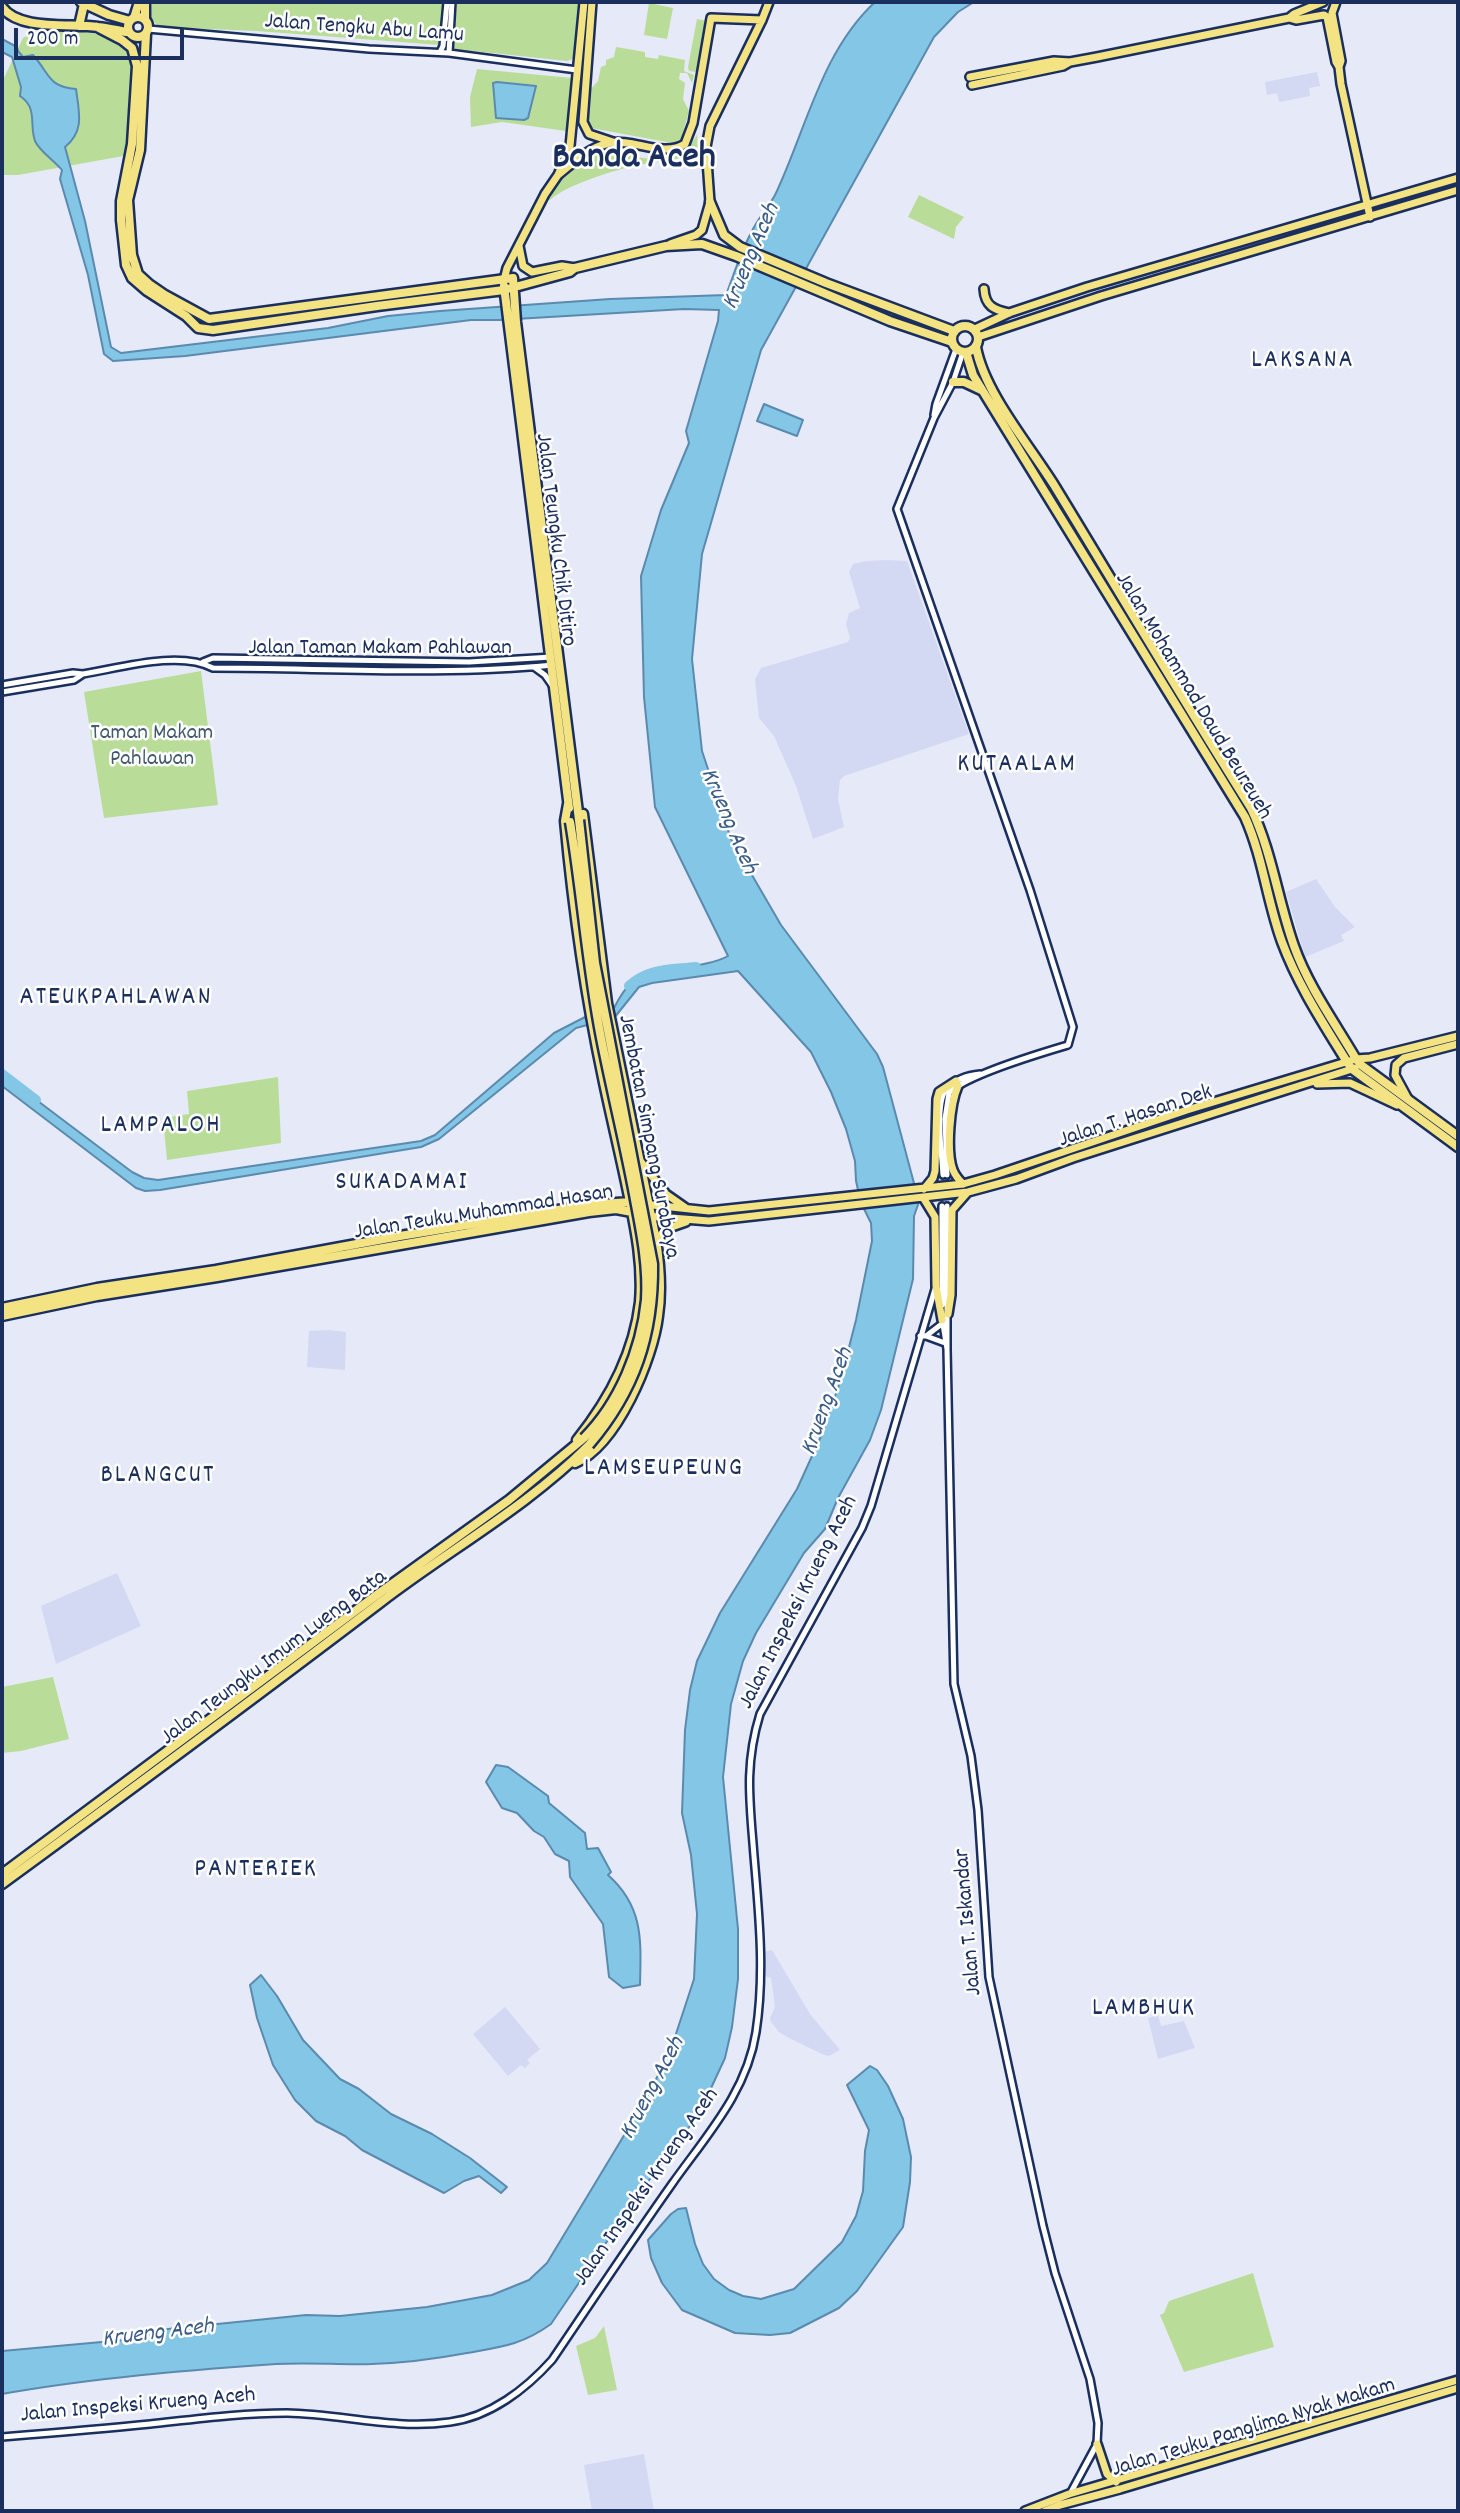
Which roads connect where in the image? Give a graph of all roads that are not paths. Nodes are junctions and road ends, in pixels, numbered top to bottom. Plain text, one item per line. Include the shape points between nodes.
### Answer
1 (139, 2) edge
2 (145, 2) edge
3 (449, 2) edge
4 (584, 2) edge
5 (592, 2) edge
6 (769, 2) edge
7 (1323, 2) edge
8 (1336, 2) edge
9 (83, 3) edge
10 (2, 7) edge
11 (1289, 18) junction
12 (132, 19) junction
13 (145, 19) junction
14 (762, 20) junction
15 (79, 26) junction
16 (97, 27) junction
17 (128, 32) junction
18 (147, 32) junction
19 (440, 52) junction
20 (449, 53) junction
21 (1339, 67) junction
22 (578, 70) junction
23 (971, 81) dead end
24 (693, 123) junction
25 (710, 126) junction
26 (613, 142) junction
27 (558, 175) junction
28 (1458, 178) edge
29 (1458, 190) edge
30 (710, 202) junction
31 (1367, 203) junction
32 (1370, 217) junction
33 (519, 246) junction
34 (666, 246) junction
35 (575, 268) junction
36 (135, 273) junction
37 (825, 282) junction
38 (481, 283) junction
39 (509, 284) junction
40 (984, 289) dead end
41 (820, 291) junction
42 (482, 293) junction
43 (376, 301) junction
44 (364, 303) junction
45 (271, 310) junction
46 (1009, 313) junction
47 (272, 320) junction
48 (954, 331) junction
49 (977, 333) junction
50 (976, 346) junction
51 (959, 349) junction
52 (953, 382) junction
53 (984, 391) junction
54 (934, 418) junction
55 (554, 661) junction
56 (203, 662) junction
57 (533, 667) junction
58 (2, 685) edge
59 (20, 685) junction
60 (554, 687) junction
61 (2, 692) edge
62 (577, 798) junction
63 (568, 804) junction
64 (575, 821) junction
65 (1458, 1036) edge
66 (1458, 1044) edge
67 (1354, 1064) junction
68 (957, 1084) junction
69 (1309, 1084) junction
70 (1409, 1100) junction
71 (1413, 1114) junction
72 (1458, 1136) edge
73 (1458, 1147) edge
74 (640, 1161) junction
75 (945, 1175) tunnel mouth
76 (963, 1184) junction
77 (922, 1190) junction
78 (968, 1192) junction
79 (849, 1196) joint
80 (922, 1199) junction
81 (630, 1202) junction
82 (649, 1205) junction
83 (849, 1205) joint
84 (944, 1206) tunnel mouth
85 (746, 1208) junction
86 (689, 1209) junction
87 (632, 1212) junction
88 (652, 1217) junction
89 (747, 1217) junction
90 (690, 1221) junction
91 (656, 1240) junction
92 (217, 1274) junction
93 (936, 1286) junction
94 (2, 1308) edge
95 (2, 1316) edge
96 (944, 1319) junction
97 (923, 1336) junction
98 (947, 1345) junction
99 (586, 1442) junction
100 (562, 1458) junction
101 (570, 1464) junction
102 (380, 1597) junction
103 (7, 1874) edge
104 (2, 1884) edge
105 (1458, 2380) edge
106 (1458, 2388) edge
107 (1329, 2423) junction
108 (2, 2437) edge
109 (1097, 2444) junction
110 (1200, 2461) junction
111 (1116, 2482) junction
112 (1069, 2494) junction
113 (1058, 2508) edge
114 (1025, 2511) edge
115 (1045, 2511) edge

1 - 12 highway
2 - 13 highway
3 - 19 street
3 - 20 street
4 - 22 main road
5 - 26 main road via 583,122 589,134
6 - 14 main road
7 - 11 main road
8 - 21 main road via 1332,13
9 - 12 highway
9 - 15 highway
10 - 15 highway via 10,16 34,23
11 - 21 main road via 1325,15
11 - 23 main road
12 - 13 highway
12 - 17 highway
13 - 18 highway
14 - 24 main road via 711,18
14 - 25 main road
15 - 16 highway
16 - 17 highway
16 - 36 highway via 132,48 137,66 132,145 121,201 125,258
17 - 18 highway via 135,37
18 - 19 street, Jalan Tengku Abu Lamu
18 - 36 highway via 140,150 128,200
19 - 20 street, Jalan Tengku Abu Lamu
20 - 22 street, Jalan Tengku Abu Lamu
21 - 31 main road
22 - 27 main road via 573,133
24 - 25 main road
24 - 26 main road via 689,138 679,148
25 - 30 main road via 706,147
26 - 27 main road via 584,154
27 - 33 main road
28 - 31 main road
29 - 32 main road
30 - 34 main road via 702,230
30 - 37 highway via 724,235 740,247
31 - 32 main road
31 - 46 main road
32 - 49 main road
33 - 35 main road via 521,261 532,272
33 - 39 main road via 507,268
34 - 35 highway
34 - 41 highway via 702,244
35 - 39 highway
36 - 45 highway via 209,318
36 - 47 highway via 198,328 213,330
37 - 41 main road
37 - 48 highway
38 - 39 highway
38 - 42 highway
38 - 43 highway
39 - 42 highway
39 - 55 highway, Jalan Teungku Chik Ditiro
40 - 46 main road via 990,306
41 - 51 highway
42 - 43 highway
43 - 44 highway
44 - 45 highway
44 - 47 highway
45 - 47 highway
46 - 49 main road
48 - 49 highway via 963,325
48 - 51 highway
49 - 50 highway
50 - 51 highway
50 - 67 highway, Jalan Mohammad Daud Beureueh via 998,399 1251,808 1264,835 1295,950
51 - 52 street
51 - 53 highway, Jalan Mohammad Daud Beureueh
51 - 54 street
52 - 53 highway
52 - 54 street
53 - 67 highway, Jalan Mohammad Daud Beureueh via 1245,817 1294,973
54 - 68 street via 897,509 1073,1027 1068,1045
55 - 56 street, Jalan Taman Makam Pahlawan via 213,658
55 - 57 street, Jalan Taman Makam Pahlawan
55 - 60 highway, Jalan Teungku Chik Ditiro
55 - 62 highway, Jalan Teungku Chik Ditiro
56 - 57 street, Jalan Taman Makam Pahlawan via 213,668
56 - 59 street, Jalan Taman Makam Pahlawan via 177,660 83,674 74,680
57 - 60 street
58 - 59 street
59 - 61 street, Jalan Taman Makam Pahlawan
60 - 63 highway, Jalan Teungku Chik Ditiro
62 - 64 highway, Jalan Teungku Chik Ditiro
62 - 74 highway, Jalan Teungku Chik Ditiro, bridge via 584,818 607,1003
63 - 64 highway, Jalan Teungku Chik Ditiro
63 - 81 highway, Jalan Teungku Chik Ditiro via 565,821 582,966
64 - 99 highway, Jembatan Simpang Surabaya, bridge via 607,1034 649,1232 653,1274 651,1317 632,1378 621,1402
65 - 67 main road
66 - 70 main road via 1404,1058 1396,1065 1395,1075
67 - 69 main road, Jalan T. Hasan Dek
67 - 70 highway, Jalan Mohammad Daud Beureueh
67 - 71 highway, Jalan Mohammad Daud Beureueh
67 - 76 main road, Jalan T. Hasan Dek via 1227,1098
68 - 75 street via 946,1098
68 - 76 main road via 951,1105 951,1161
68 - 77 main road via 939,1091 935,1171
69 - 71 main road via 1350,1083
69 - 78 main road, Jalan T. Hasan Dek
70 - 72 highway, Jalan Mohammad Daud Beureueh
71 - 73 highway, Jalan Mohammad Daud Beureueh
74 - 82 highway
74 - 86 main road via 666,1194
76 - 77 main road, Jalan T. Hasan Dek
77 - 79 main road, Jalan T. Hasan Dek
78 - 80 main road, Jalan T. Hasan Dek
78 - 96 main road via 952,1210 951,1295
79 - 85 main road, Jalan Teuku Muhammad Hasan
80 - 83 main road, Jalan T. Hasan Dek
80 - 93 main road via 935,1217
81 - 82 main road, Jalan Teuku Muhammad Hasan
81 - 87 highway, Jalan Teungku Chik Ditiro
81 - 92 highway, Jalan Teuku Muhammad Hasan via 588,1205
82 - 86 main road, Jalan Teuku Muhammad Hasan
82 - 88 highway, Jalan Teungku Imum Lueng Bata
83 - 89 main road, Jalan Teuku Muhammad Hasan
84 - 96 street
85 - 86 main road, Jalan Teuku Muhammad Hasan
85 - 89 main road
87 - 88 main road, Jalan Teuku Muhammad Hasan
87 - 92 highway, Jalan Teuku Muhammad Hasan via 589,1212
87 - 100 highway, Jalan Teungku Imum Lueng Bata via 641,1283 632,1340 609,1394
88 - 90 main road, Jalan Teuku Muhammad Hasan
88 - 91 highway, Jalan Teungku Imum Lueng Bata
89 - 90 main road, Jalan Teuku Muhammad Hasan
90 - 91 main road via 666,1228
91 - 101 highway, Jalan Teungku Imum Lueng Bata via 660,1299 647,1360 612,1427 584,1458
92 - 94 highway, Jalan Teuku Muhammad Hasan via 97,1288
92 - 95 highway, Jalan Teuku Muhammad Hasan
93 - 96 main road
93 - 97 street, Jalan Inspeksi Krueng Aceh
96 - 97 street
96 - 98 street
96 - 98 street
97 - 98 street
97 - 108 street, Jalan Inspeksi Krueng Aceh via 862,1528 761,1714 751,1743 748,1785 761,1949 750,2058 735,2094 707,2138 552,2360 520,2391 450,2423 246,2414
98 - 109 street, Jalan T. Iskandar via 954,1684 978,1810 989,1978 1052,2260 1094,2394
99 - 100 highway, Jalan Teungku Imum Lueng Bata
99 - 101 highway, Jalan Teungku Imum Lueng Bata
100 - 102 highway, Jalan Teungku Imum Lueng Bata
101 - 102 highway, Jalan Teungku Imum Lueng Bata via 528,1499
102 - 103 highway, Jalan Teungku Imum Lueng Bata
103 - 104 highway, Jalan Teungku Imum Lueng Bata
105 - 107 main road, Jalan Teuku Panglima Nyak Makam
106 - 107 main road, Jalan Teuku Panglima Nyak Makam
107 - 110 main road, Jalan Teuku Panglima Nyak Makam
109 - 111 main road via 1107,2474
109 - 112 street
110 - 111 main road, Jalan Teuku Panglima Nyak Makam
110 - 113 main road, Jalan Teuku Panglima Nyak Makam
111 - 112 main road, Jalan Teuku Panglima Nyak Makam
112 - 113 street
112 - 114 main road, Jalan Teuku Panglima Nyak Makam
113 - 115 main road, Jalan Teuku Panglima Nyak Makam

